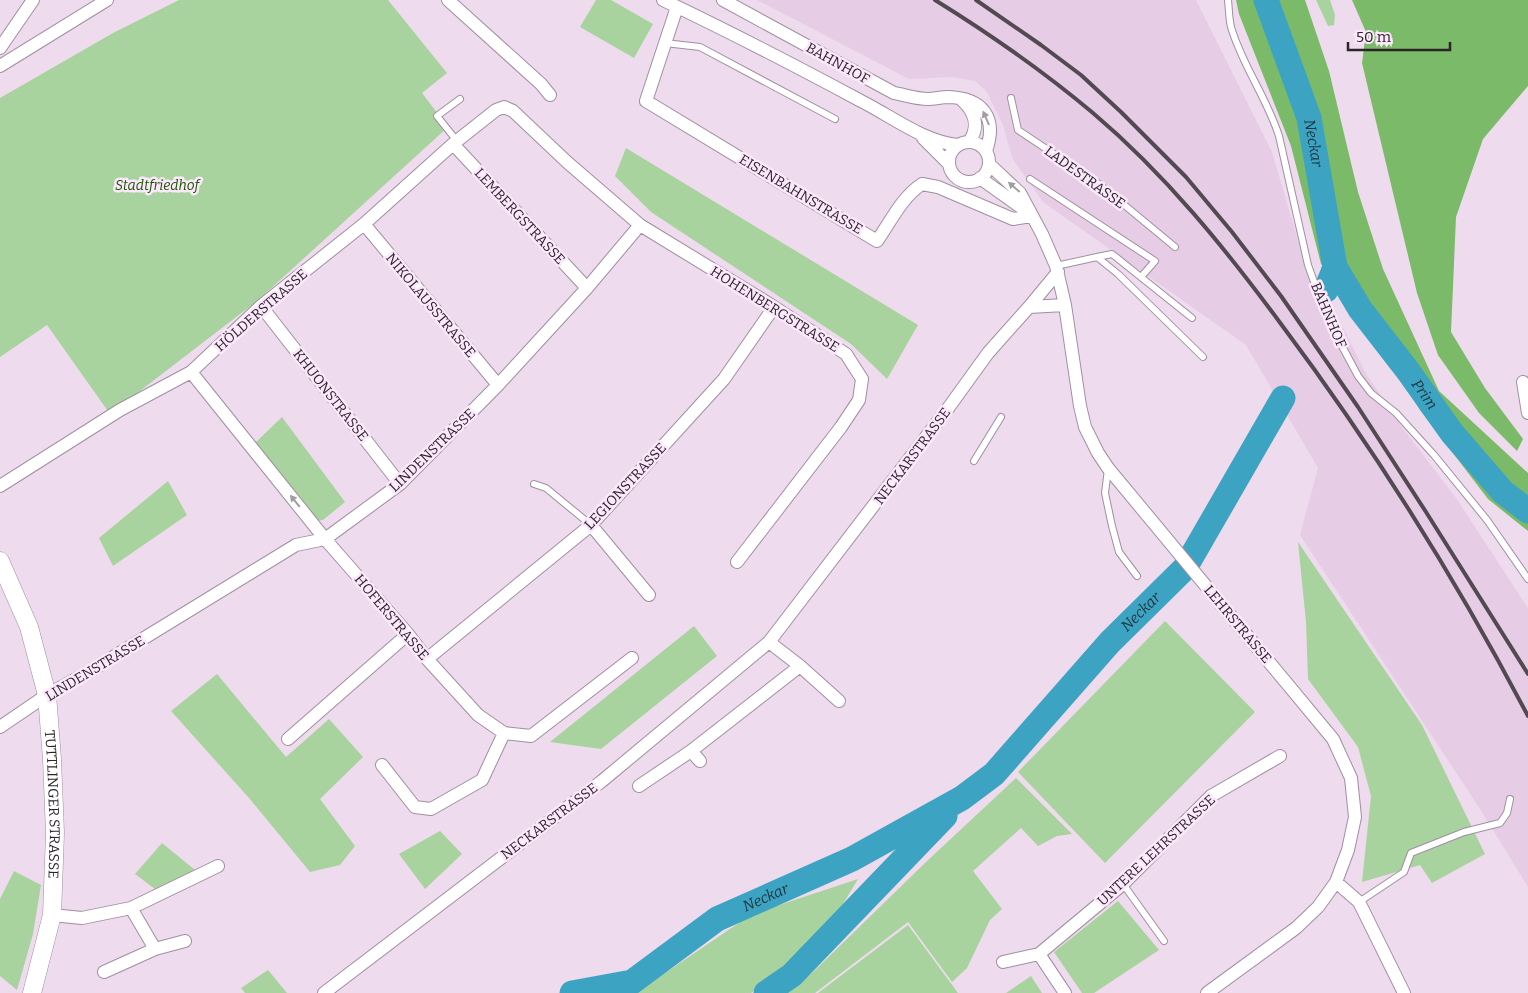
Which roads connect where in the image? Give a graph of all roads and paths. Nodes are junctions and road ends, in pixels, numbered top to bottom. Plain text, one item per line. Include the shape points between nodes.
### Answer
1 (33, 0) edge
2 (107, 0) edge
3 (448, 0) edge
4 (663, 0) edge
5 (723, 0) edge
6 (1228, 0) edge
7 (677, 7) junction
8 (665, 43) junction
9 (0, 48) edge
10 (0, 66) edge
11 (550, 95) dead end
12 (1011, 98) dead end
13 (460, 99) dead end
14 (961, 99) junction
15 (504, 107) joint
16 (835, 119) dead end
17 (916, 131) junction
18 (455, 142) junction
19 (963, 143) junction
20 (986, 150) junction
21 (949, 164) junction
22 (989, 164) junction
23 (980, 178) junction
24 (1030, 179) dead end
25 (1032, 216) junction
26 (364, 224) junction
27 (640, 225) junction
28 (1174, 247) dead end
29 (1097, 257) junction
30 (1057, 269) junction
31 (1141, 277) junction
32 (587, 288) junction
33 (1065, 305) junction
34 (261, 306) junction
35 (774, 307) junction
36 (1029, 307) junction
37 (1192, 318) dead end
38 (1203, 357) dead end
39 (191, 372) junction
40 (1523, 382) dead end
41 (498, 385) junction
42 (1528, 413) edge
43 (1001, 416) dead end
44 (974, 461) dead end
45 (1108, 468) junction
46 (400, 484) junction
47 (534, 484) dead end
48 (0, 486) edge
49 (592, 525) junction
50 (325, 539) junction
51 (0, 561) edge
52 (737, 562) dead end
53 (1137, 576) dead end
54 (1528, 579) edge
55 (649, 595) dead end
56 (408, 634) junction
57 (769, 642) junction
58 (632, 658) dead end
59 (427, 659) junction
60 (800, 666) junction
61 (47, 696) junction
62 (839, 701) dead end
63 (0, 727) edge
64 (504, 733) junction
65 (288, 739) dead end
66 (691, 751) junction
67 (1280, 756) dead end
68 (700, 761) dead end
69 (382, 764) dead end
70 (639, 786) dead end
71 (1510, 799) dead end
72 (218, 866) dead end
73 (1336, 882) junction
74 (1123, 884) junction
75 (1359, 902) junction
76 (131, 908) junction
77 (52, 915) junction
78 (185, 941) dead end
79 (1164, 941) dead end
80 (155, 949) junction
81 (1039, 954) junction
82 (1004, 962) dead end
83 (104, 972) dead end
84 (32, 993) edge
85 (324, 993) edge
86 (1065, 993) edge
87 (1207, 993) edge
88 (1404, 993) edge

1 - 9 street
2 - 10 street
3 - 11 street
4 - 7 street
5 - 14 street, BAHNHOF via 894,93 928,99
6 - 54 lane, BAHNHOF via 1231,26 1279,136 1308,265 1327,318 1358,376 1371,393 1396,413 1434,455 1487,520
7 - 8 street, EISENBAHNSTRASSE
7 - 17 street
8 - 16 lane via 700,47
8 - 25 street, EISENBAHNSTRASSE via 646,100 878,241 904,201 922,184 938,187 1013,219
12 - 28 lane, LADESTRASSE via 1018,130 1100,184
13 - 18 lane via 436,116
14 - 19 street via 971,108 976,121 973,136
20 -> 14 street, BAHNHOF via 990,133 988,118 980,106
15 - 18 street, HÖLDERSTRASSE
15 - 27 street, HOHENBERGSTRASSE
17 - 19 street via 944,144
17 - 21 street
18 - 26 street, HÖLDERSTRASSE
18 - 32 street, LEMBERGSTRASSE
19 - 20 street via 979,144
19 - 21 street via 950,154
20 - 22 street
21 - 23 street via 961,180
22 - 23 street
25 -> 22 street, LEHRSTRASSE via 1020,193
23 - 25 street, LEHRSTRASSE
24 - 31 lane via 1155,261
25 - 30 street, LEHRSTRASSE
26 - 34 street, HÖLDERSTRASSE
26 - 41 street, NIKOLAUSSTRASSE
27 - 32 street, LINDENSTRASSE
27 - 35 street, HOHENBERGSTRASSE
29 - 30 lane
29 - 31 lane via 1112,254
29 - 38 lane
30 - 33 street, LEHRSTRASSE
30 - 36 street, NECKARSTRASSE
31 - 37 lane
32 - 41 street, LINDENSTRASSE
33 - 36 street
33 - 45 street, LEHRSTRASSE via 1085,426
34 - 39 street, HÖLDERSTRASSE
34 - 46 street, KHUONSTRASSE
35 - 49 street, LEGIONSTRASSE via 724,378
35 - 52 street, HOHENBERGSTRASSE via 846,354 862,378 859,400
36 - 57 street, NECKARSTRASSE via 988,353
39 - 48 street, HÖLDERSTRASSE via 120,410
50 -> 39 street, HOFERSTRASSE
40 - 42 street
41 - 46 street, LINDENSTRASSE
43 - 44 lane
45 - 53 lane via 1105,493 1112,526 1119,552
45 - 73 street, LEHRSTRASSE via 1333,739 1351,778 1355,817 1348,850
46 - 50 street, LINDENSTRASSE
47 - 49 lane via 546,488
49 - 55 street
49 - 59 street, LEGIONSTRASSE
50 - 56 street, HOFERSTRASSE
50 - 61 street, LINDENSTRASSE via 296,545
51 - 61 street, TUTTLINGER STRASSE via 29,627
56 - 59 street, HOFERSTRASSE
56 - 65 street
57 - 60 street
57 - 85 street, NECKARSTRASSE via 602,781
58 - 64 street, HOFERSTRASSE via 531,736
59 - 64 street, HOFERSTRASSE via 478,715
60 - 62 street
60 - 66 street
61 - 63 street, LINDENSTRASSE
61 - 77 street, TUTTLINGER STRASSE via 55,833
64 - 69 street via 482,780 431,809 415,807
66 - 68 street
66 - 70 street
67 - 74 street, UNTERE LEHRSTRASSE via 1211,796
71 - 75 lane via 1507,813 1500,823 1464,832 1411,853 1404,872
72 - 76 street
73 - 75 street
73 - 87 street, LEHRSTRASSE via 1318,907 1296,928
74 - 79 lane
74 - 81 street, UNTERE LEHRSTRASSE
75 - 88 street
76 - 77 street via 82,918
76 - 80 street
77 - 84 street, TUTTLINGER STRASSE
78 - 80 street
80 - 83 street
81 - 82 street, UNTERE LEHRSTRASSE
81 - 86 street

